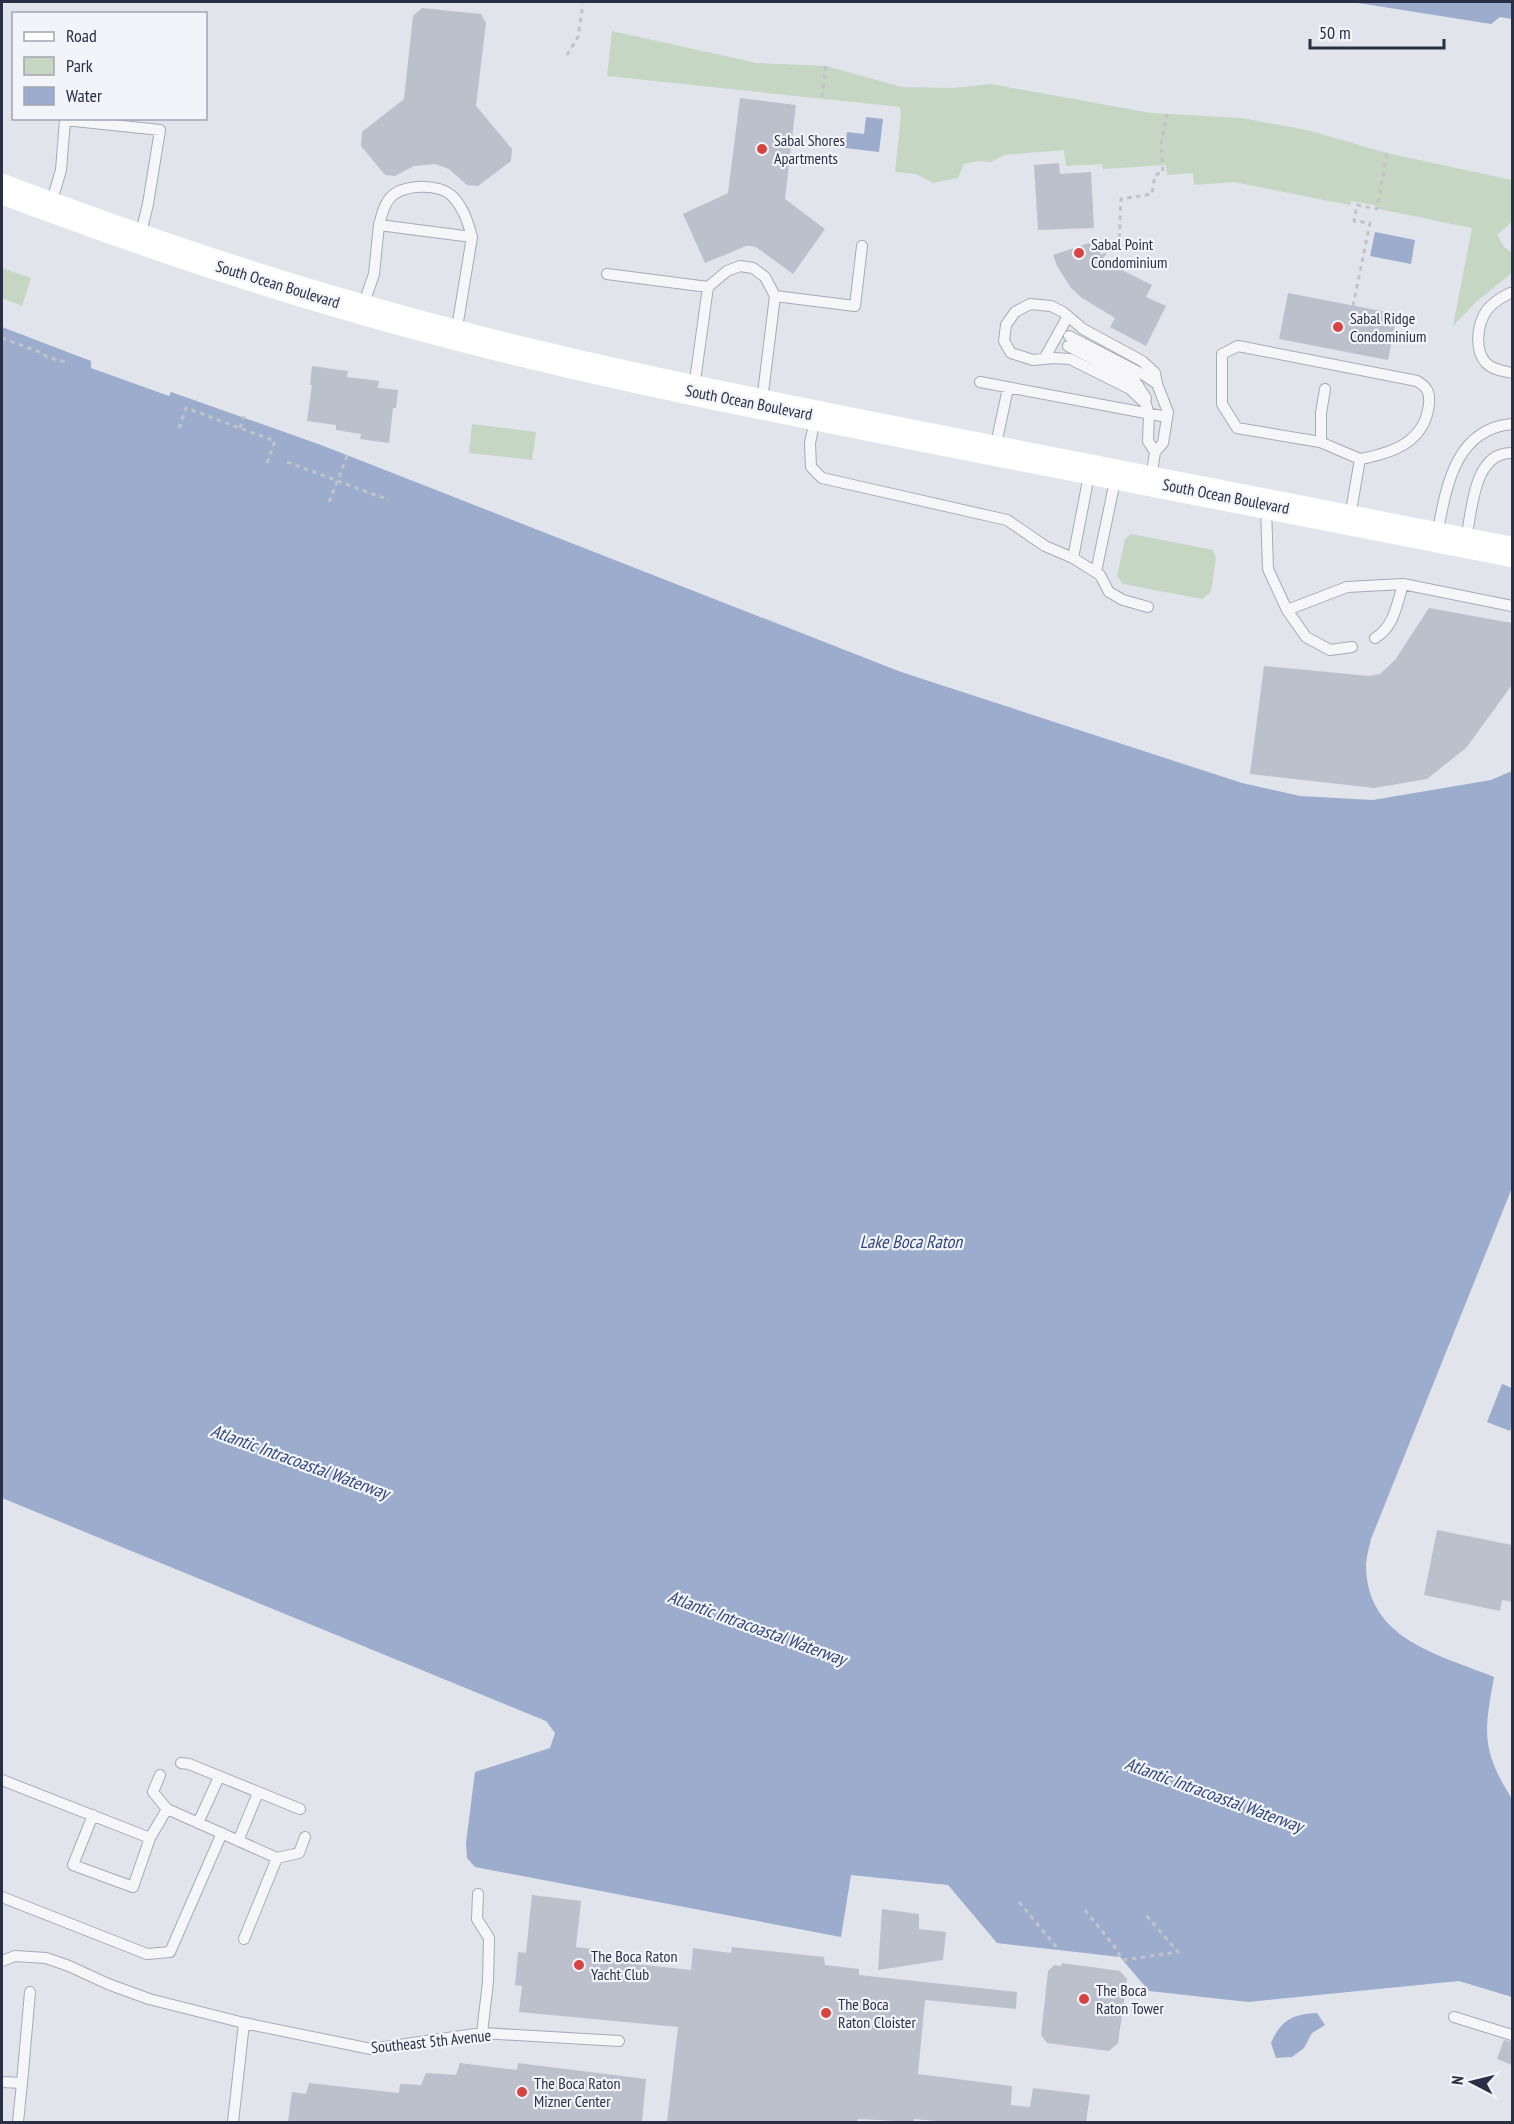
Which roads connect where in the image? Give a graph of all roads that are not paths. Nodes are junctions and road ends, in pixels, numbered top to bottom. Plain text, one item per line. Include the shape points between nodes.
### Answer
1 (65, 120) edge
2 (84, 120) edge
3 (159, 124) edge
4 (2, 189) edge
5 (50, 207) junction
6 (379, 225) junction
7 (472, 237) junction
8 (139, 239) junction
9 (862, 246) dead end
10 (607, 274) dead end
11 (708, 286) junction
12 (1510, 293) dead end
13 (775, 296) junction
14 (362, 310) junction
15 (1068, 316) junction
16 (456, 335) junction
17 (1044, 359) junction
18 (1512, 373) edge
19 (980, 382) dead end
20 (1157, 384) junction
21 (1008, 388) junction
22 (1324, 389) dead end
23 (694, 391) junction
24 (761, 405) junction
25 (1148, 409) junction
26 (816, 415) junction
27 (1167, 417) junction
28 (1512, 424) edge
29 (1321, 442) junction
30 (994, 451) junction
31 (1155, 452) junction
32 (1512, 453) edge
33 (1360, 459) junction
34 (1103, 472) junction
35 (1151, 482) junction
36 (1266, 504) junction
37 (1350, 520) junction
38 (1436, 538) junction
39 (1466, 543) junction
40 (1512, 552) edge
41 (1073, 558) junction
42 (1096, 572) junction
43 (1403, 584) junction
44 (1512, 606) edge
45 (1148, 607) dead end
46 (1287, 610) junction
47 (1376, 638) dead end
48 (1352, 647) dead end
49 (181, 1763) dead end
50 (160, 1775) dead end
51 (219, 1777) junction
52 (2, 1780) edge
53 (258, 1793) junction
54 (167, 1809) junction
55 (300, 1809) dead end
56 (93, 1815) junction
57 (198, 1823) junction
58 (222, 1833) junction
59 (305, 1837) dead end
60 (150, 1838) junction
61 (238, 1840) junction
62 (277, 1858) junction
63 (478, 1894) dead end
64 (2, 1897) edge
65 (244, 1939) dead end
66 (2, 1961) edge
67 (30, 1992) dead end
68 (1454, 2017) dead end
69 (244, 2023) junction
70 (483, 2033) junction
71 (1512, 2035) edge
72 (619, 2040) dead end
73 (2, 2082) edge
74 (22, 2083) junction
75 (18, 2122) edge
76 (233, 2122) edge

1 - 5 lane via 61,170
2 - 3 lane
3 - 8 lane
4 - 5 main road, South Ocean Boulevard
5 - 8 main road, South Ocean Boulevard
6 - 7 lane
6 - 7 lane via 383,209 395,193 412,187 431,188 450,194 465,214
6 - 14 lane via 374,274
7 - 16 lane
8 - 14 main road, South Ocean Boulevard
9 - 13 lane via 855,306
10 - 11 lane
11 - 13 lane via 740,266 753,268 765,277
11 - 23 lane
12 - 18 lane via 1487,310 1478,337 1485,362
13 - 24 lane
14 - 16 main road, South Ocean Boulevard
15 - 17 lane
15 - 17 lane via 1051,306 1030,304 1016,312 1006,325 1004,340 1011,353
15 - 20 lane via 1083,329 1142,361 1155,373
16 - 23 main road, South Ocean Boulevard
17 - 25 lane via 1070,359 1130,389
19 - 21 lane
20 - 25 lane via 1069,341 1135,381 1146,397
20 - 27 lane
21 - 25 lane
21 - 30 lane
22 - 29 lane
23 - 24 main road, South Ocean Boulevard
24 - 26 main road, South Ocean Boulevard
25 - 27 lane
25 - 31 lane via 1148,441
26 - 30 main road, South Ocean Boulevard
26 - 41 lane via 810,443 811,467 822,478 1007,520 1045,546
27 - 31 lane via 1163,443
28 - 38 lane via 1480,436 1454,464
29 - 33 lane
29 - 33 lane via 1237,428 1222,404 1222,354 1238,346 1417,381 1426,386 1430,396 1421,430 1408,443 1387,454
30 - 34 main road, South Ocean Boulevard
31 - 35 lane
32 - 39 lane via 1489,461 1482,472
33 - 37 lane
34 - 35 main road, South Ocean Boulevard
34 - 41 lane
34 - 42 lane
35 - 36 main road, South Ocean Boulevard
36 - 37 main road, South Ocean Boulevard
36 - 46 lane via 1268,569
37 - 38 main road, South Ocean Boulevard
38 - 39 main road, South Ocean Boulevard
39 - 40 main road, South Ocean Boulevard
41 - 42 lane
42 - 45 lane via 1109,592
43 - 44 lane
43 - 46 lane via 1347,587
43 - 47 lane via 1390,626
46 - 48 lane via 1306,637 1330,650
49 - 51 lane
50 - 54 lane via 153,1792
51 - 53 lane
51 - 57 lane
52 - 56 lane
53 - 55 lane
53 - 61 lane
54 - 57 lane
54 - 60 lane
56 - 60 lane
56 - 60 lane via 74,1865 133,1887
57 - 58 lane
58 - 61 lane
58 - 64 lane via 170,1952 147,1954
59 - 62 lane via 299,1853
61 - 62 lane
62 - 65 lane
63 - 70 lane via 477,1919 489,1938
66 - 69 lane, Southeast 5th Avenue via 15,1956 46,1958 149,1999
67 - 74 lane
68 - 71 lane
69 - 70 lane, Southeast 5th Avenue via 371,2049
69 - 76 lane
70 - 72 lane, Southeast 5th Avenue
73 - 74 lane
74 - 75 lane

